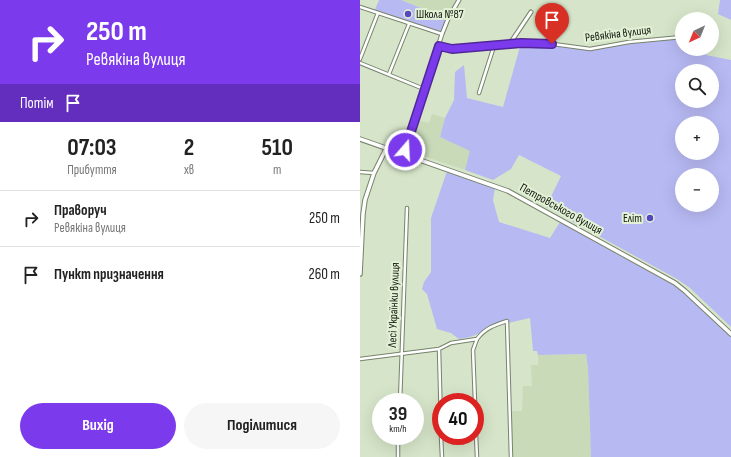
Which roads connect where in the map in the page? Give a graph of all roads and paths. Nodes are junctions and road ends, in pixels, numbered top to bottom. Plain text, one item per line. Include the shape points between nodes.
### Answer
1 (459, 0) edge
2 (360, 7) edge
3 (531, 12) dead end
4 (378, 14) junction
5 (409, 24) junction
6 (442, 34) junction
7 (675, 38) edge
8 (509, 44) junction
9 (439, 46) junction
10 (494, 46) junction
11 (360, 59) edge
12 (360, 63) edge
13 (389, 74) junction
14 (424, 89) junction
15 (479, 94) dead end
16 (360, 139) edge
17 (386, 149) junction
18 (403, 155) junction
19 (360, 172) edge
20 (374, 173) junction
21 (407, 208) dead end
22 (360, 243) edge
23 (360, 274) edge
24 (731, 334) edge
25 (477, 339) junction
26 (439, 349) junction
27 (401, 354) junction
28 (360, 359) edge
29 (400, 393) edge
30 (440, 393) edge
31 (474, 393) edge
32 (398, 445) edge
33 (441, 445) edge
34 (476, 445) edge
35 (398, 457) edge
36 (442, 457) edge
37 (477, 457) edge
38 (511, 457) edge

1 - 6 street
2 - 4 street
3 - 8 street
4 - 5 street
4 - 11 street
5 - 6 street
5 - 13 street
6 - 9 street
7 - 8 street, Ревякіна вулиця via 590,49 546,43
8 - 10 street, Ревякіна вулиця
9 - 10 street, Ревякіна вулиця via 452,49
9 - 14 street
10 - 15 street
12 - 13 street
13 - 14 street
14 - 18 street
16 - 17 main road, Петровського вулиця
17 - 18 main road, Петровського вулиця
17 - 20 main road
18 - 24 main road, Петровського вулиця via 488,182 518,195 675,283
19 - 20 street
20 - 22 main road via 365,200
21 - 27 street, Лесі Українки вулиця
22 - 23 main road
25 - 26 street via 451,343
25 - 31 street via 473,350
25 - 38 street via 482,332 507,321
26 - 27 street
26 - 30 street
27 - 28 street
27 - 29 street, Лесі Українки вулиця
32 - 35 street
33 - 36 street
34 - 37 street

